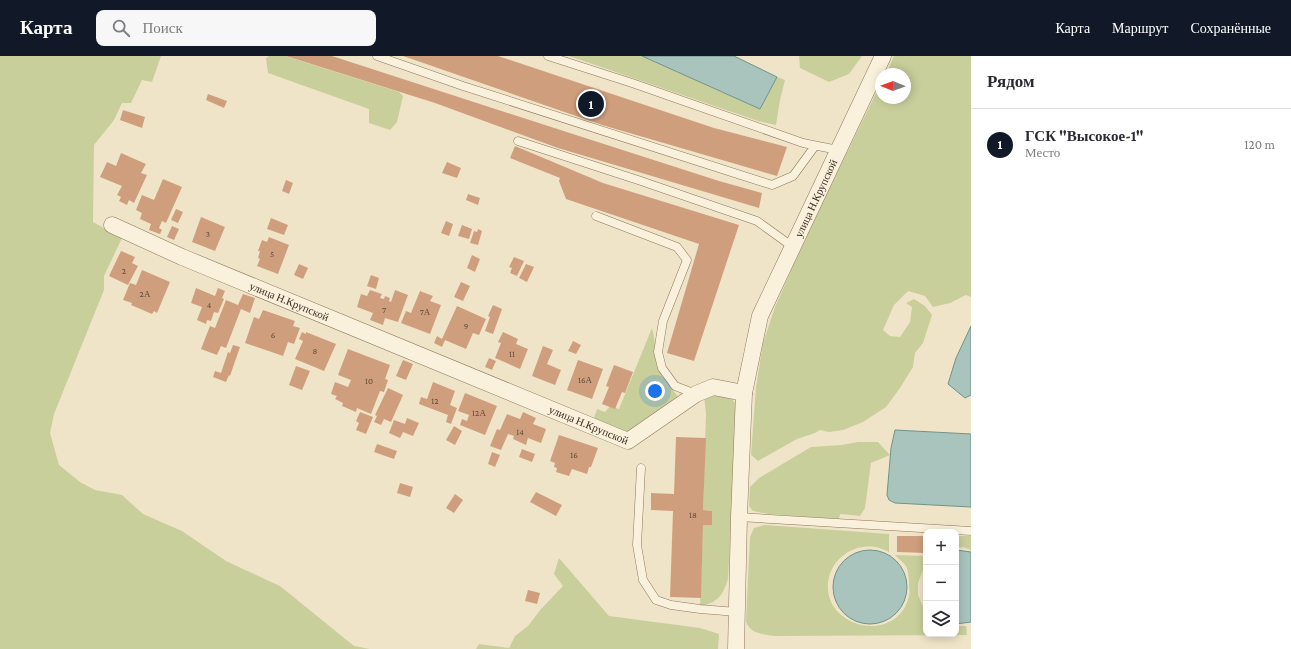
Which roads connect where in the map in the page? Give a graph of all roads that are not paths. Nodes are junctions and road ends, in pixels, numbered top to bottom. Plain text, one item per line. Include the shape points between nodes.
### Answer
1 (377, 56) edge
2 (548, 56) edge
3 (883, 56) edge
4 (518, 141) dead end
5 (814, 146) junction
6 (838, 150) junction
7 (596, 216) dead end
8 (112, 225) dead end
9 (793, 247) junction
10 (744, 393) junction
11 (696, 394) junction
12 (641, 468) dead end
13 (739, 517) junction
14 (971, 531) edge
15 (737, 612) junction
16 (736, 649) edge

1 - 5 lane via 492,96 772,185 793,176
2 - 5 lane
3 - 6 street, улица Н.Крупской
4 - 9 lane via 757,221
5 - 6 lane
6 - 9 street, улица Н.Крупской
7 - 11 lane via 677,247 687,260 662,322 658,352 662,368 675,386
8 - 11 street, улица Н.Крупской via 189,260 628,441
9 - 10 street, улица Н.Крупской via 760,316
10 - 11 street, улица Н.Крупской via 713,387
10 - 13 street
12 - 15 lane via 637,545 643,580 656,600 670,605
13 - 14 lane
13 - 15 street
15 - 16 street

